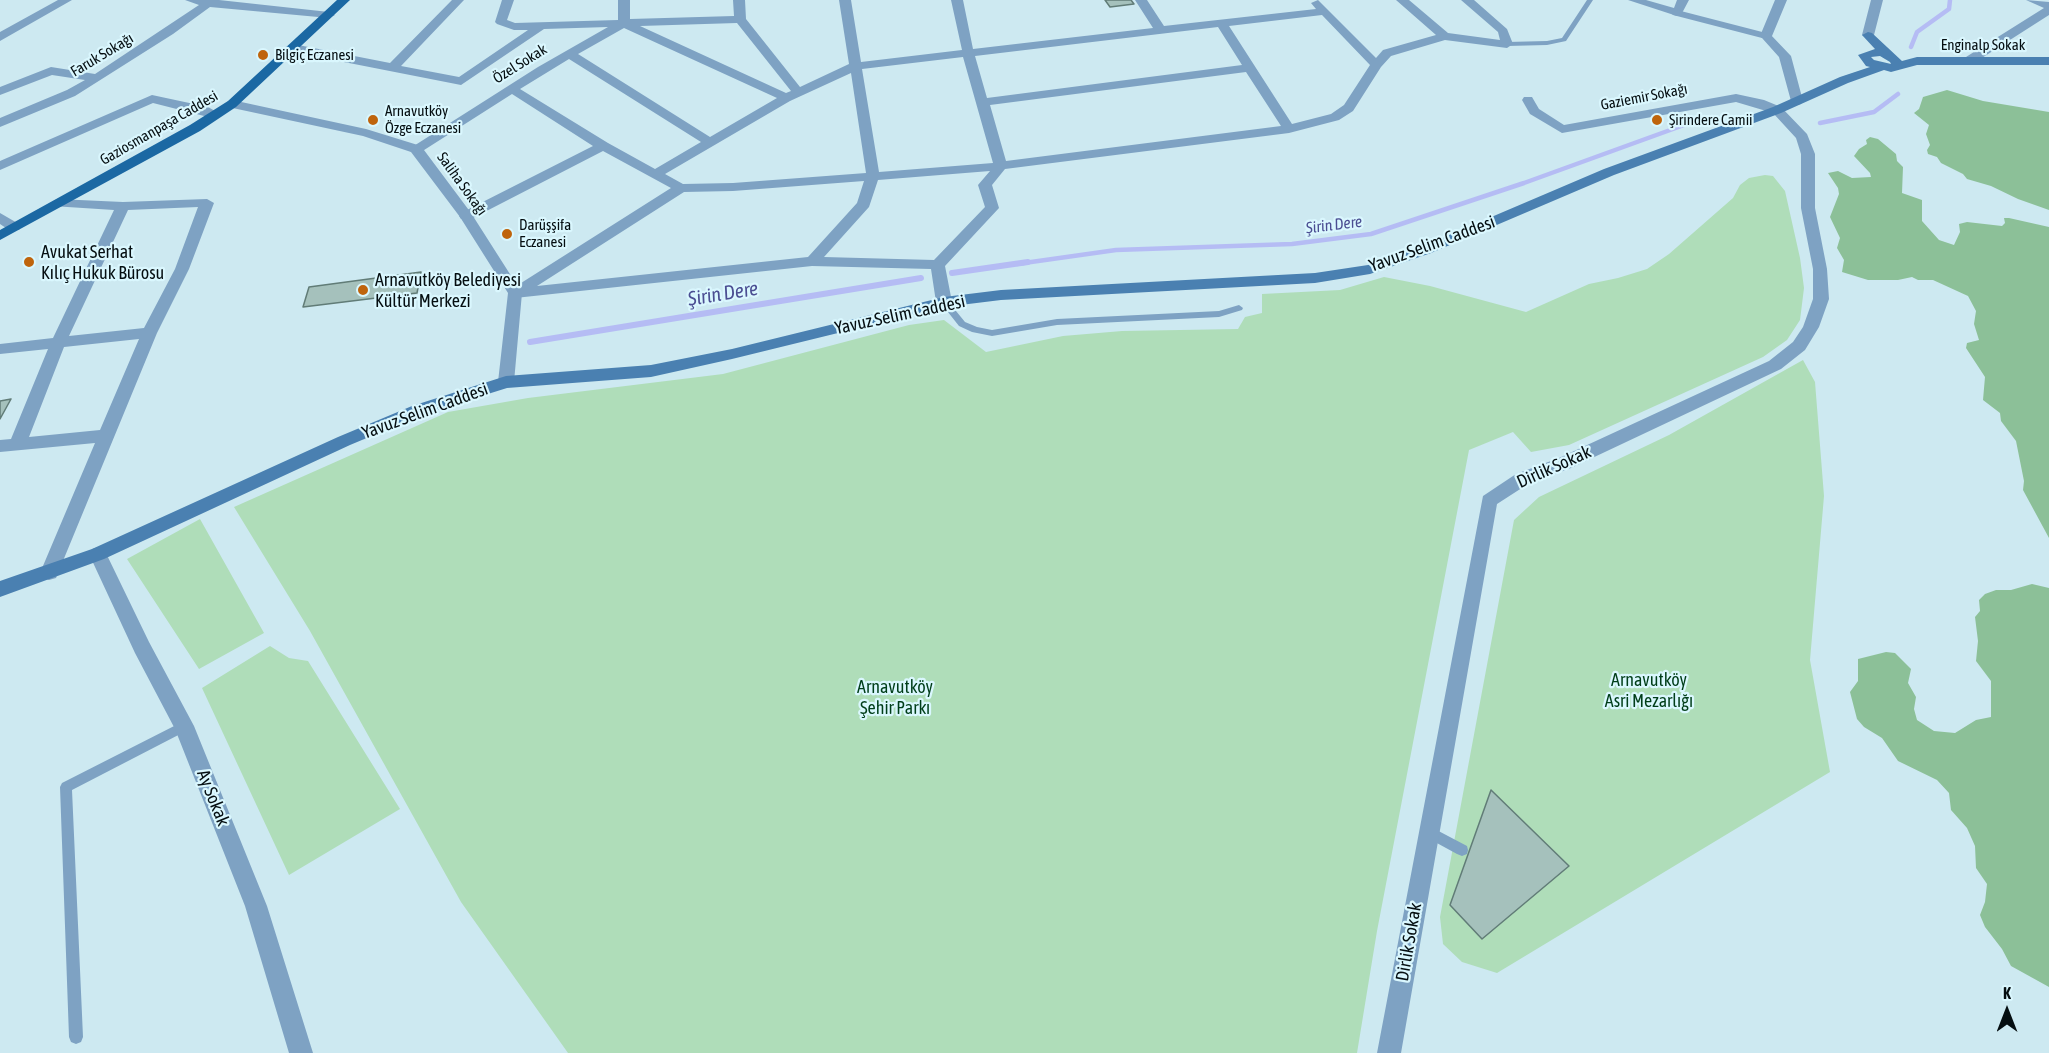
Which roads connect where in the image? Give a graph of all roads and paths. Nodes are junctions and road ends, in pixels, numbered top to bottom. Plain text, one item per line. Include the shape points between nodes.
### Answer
1 (66, 0) edge
2 (191, 0) edge
3 (344, 0) edge
4 (458, 0) edge
5 (508, 0) edge
6 (624, 0) edge
7 (739, 0) edge
8 (845, 0) edge
9 (957, 0) edge
10 (1141, 0) edge
11 (1313, 0) edge
12 (1402, 0) edge
13 (1467, 0) edge
14 (1590, 0) edge
15 (1634, 0) edge
16 (1683, 0) edge
17 (1781, 0) edge
18 (1876, 0) edge
19 (2032, 0) edge
20 (211, 2) edge
21 (2049, 8) edge
22 (1325, 11) junction
23 (1677, 13) junction
24 (329, 15) junction
25 (740, 19) junction
26 (624, 23) junction
27 (1221, 23) junction
28 (540, 27) junction
29 (1160, 30) junction
30 (3, 33) edge
31 (1868, 35) junction
32 (1445, 36) junction
33 (1766, 36) junction
34 (1507, 44) junction
35 (293, 48) junction
36 (968, 52) junction
37 (569, 54) junction
38 (1866, 57) junction
39 (1893, 59) junction
40 (1970, 60) junction
41 (2049, 61) edge
42 (1376, 65) junction
43 (855, 66) junction
44 (393, 67) junction
45 (1881, 67) junction
46 (1251, 68) junction
47 (97, 78) junction
48 (1844, 80) junction
49 (512, 89) junction
50 (0, 91) edge
51 (792, 95) junction
52 (1528, 100) dead end
53 (1797, 101) junction
54 (983, 102) junction
55 (232, 105) junction
56 (1777, 110) junction
57 (216, 115) junction
58 (0, 123) edge
59 (1289, 129) junction
60 (710, 142) junction
61 (603, 146) junction
62 (416, 149) junction
63 (0, 166) edge
64 (1001, 166) junction
65 (655, 174) junction
66 (873, 175) junction
67 (681, 188) junction
68 (57, 203) junction
69 (123, 206) junction
70 (466, 216) junction
71 (0, 217) edge
72 (14, 227) junction
73 (0, 236) edge
74 (812, 261) junction
75 (938, 265) junction
76 (515, 293) junction
77 (944, 302) junction
78 (1239, 308) dead end
79 (149, 333) junction
80 (58, 344) junction
81 (0, 349) edge
82 (506, 382) junction
83 (106, 436) junction
84 (8, 445) edge
85 (98, 554) junction
86 (49, 573) junction
87 (0, 589) edge
88 (184, 726) junction
89 (1429, 832) junction
90 (1462, 850) dead end
91 (76, 1037) dead end
92 (301, 1053) edge
93 (1389, 1053) edge

1 - 30 street
2 - 20 street
3 - 24 main road, Gaziosmanpaşa Caddesi
4 - 44 street
5 - 28 street via 501,22 514,27
6 - 26 street
7 - 25 street
8 - 43 street
9 - 36 street
10 - 29 street
11 - 22 street
12 - 32 street
13 - 34 street via 1503,31
14 - 34 lane via 1564,40
15 - 23 street
16 - 23 street
17 - 33 street
18 - 31 street
19 - 21 street
20 - 24 street
20 - 47 street, Faruk Sokağı
21 - 40 street
22 - 27 street
22 - 42 street
23 - 33 street
24 - 35 main road, Gaziosmanpaşa Caddesi
25 - 26 street
25 - 51 street
26 - 28 street
26 - 37 street, Özel Sokak
26 - 51 street
27 - 29 street
27 - 46 street
28 - 44 street via 461,81
29 - 36 street
31 - 38 main road
31 - 39 main road
32 - 34 street
32 - 42 street via 1387,53
33 - 53 street via 1785,56
35 - 44 street
35 - 55 main road, Gaziosmanpaşa Caddesi
36 - 43 street
36 - 54 street
37 - 49 street, Özel Sokak
37 - 60 street
38 - 39 main road via 1873,52
38 - 45 main road
38 - 48 main road
39 - 40 main road, Enginalp Sokak
39 - 45 main road via 1891,68
40 - 41 main road, Enginalp Sokak
42 - 59 street via 1350,108 1335,117
43 - 51 street
43 - 66 street
45 - 48 main road
46 - 54 street
46 - 59 street
47 - 50 street via 51,71
47 - 58 street, Faruk Sokağı
48 - 53 main road, Yavuz Selim Caddesi
49 - 61 street
49 - 62 street, Özel Sokak
51 - 60 street
52 - 56 street, Gaziemir Sokağı via 1534,111 1562,129 1736,98
53 - 56 main road, Yavuz Selim Caddesi
54 - 64 street
55 - 57 main road, Gaziosmanpaşa Caddesi
55 - 62 street, Saliha Sokağı via 366,133
56 - 77 main road, Yavuz Selim Caddesi via 1609,172 1426,250 1370,268 1315,278 1001,295
56 - 89 street, Dirlik Sokak via 1802,137 1808,154 1808,208 1820,269 1821,299 1811,327 1799,346 1775,365 1565,463 1522,479 1489,501
57 - 63 street via 152,99
57 - 68 main road, Gaziosmanpaşa Caddesi
59 - 64 street
60 - 65 street
61 - 65 street
61 - 70 street
62 - 70 street, Saliha Sokağı
64 - 66 street
64 - 75 street via 985,184 992,208
65 - 67 street
66 - 67 street
66 - 74 street via 864,204
67 - 76 street
68 - 69 street
68 - 72 main road, Gaziosmanpaşa Caddesi
69 - 79 street via 207,203 182,269
69 - 80 street
70 - 76 street, Saliha Sokağı
71 - 72 street
72 - 73 main road, Gaziosmanpaşa Caddesi
74 - 75 street
74 - 76 street
75 - 77 street
76 - 82 street
77 - 78 lane via 962,324 992,333 1057,322 1219,314
77 - 82 main road, Yavuz Selim Caddesi via 651,371
79 - 80 street
79 - 83 street
80 - 81 street
80 - 84 street
82 - 85 main road, Yavuz Selim Caddesi via 418,410 344,441
83 - 84 street
83 - 86 street
85 - 86 main road, Yavuz Selim Caddesi
85 - 88 street, Ay Sokak
86 - 87 main road, Yavuz Selim Caddesi
88 - 91 lane via 66,787
88 - 92 street, Ay Sokak via 256,906
89 - 90 lane
89 - 93 street, Dirlik Sokak

